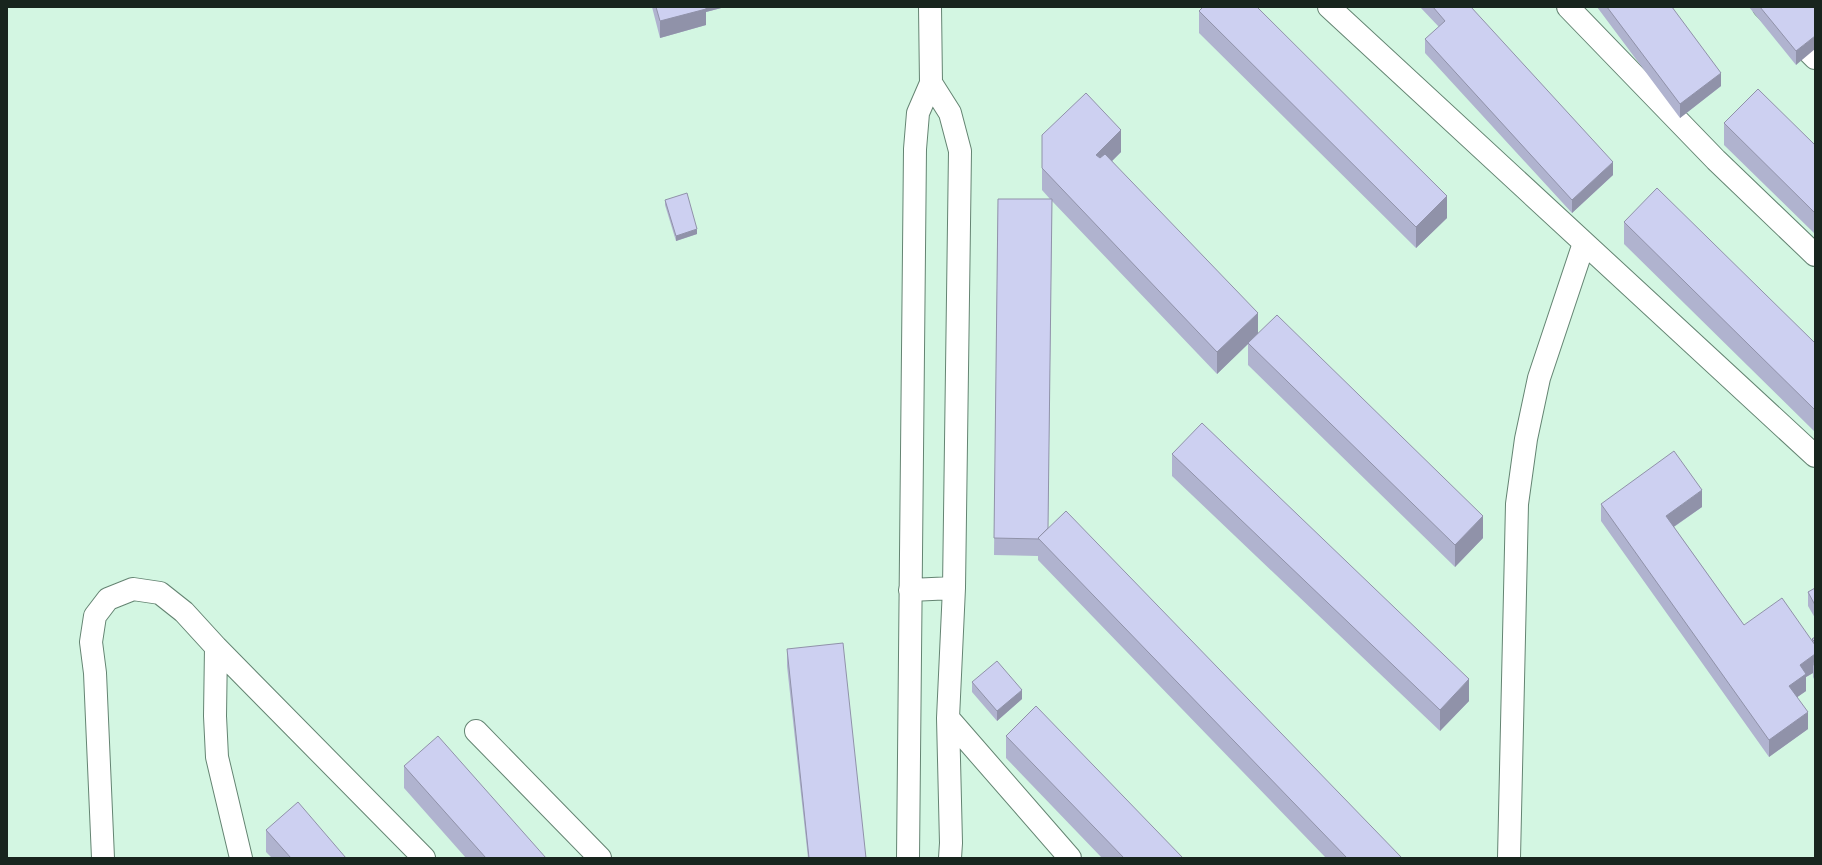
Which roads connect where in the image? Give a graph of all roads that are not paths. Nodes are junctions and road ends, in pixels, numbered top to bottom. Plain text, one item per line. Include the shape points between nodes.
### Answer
1 (930, 7) edge
2 (1329, 7) edge
3 (1568, 7) edge
4 (1764, 7) edge
5 (1815, 58) edge
6 (931, 83) junction
7 (1584, 243) junction
8 (1815, 255) edge
9 (1815, 456) edge
10 (954, 588) junction
11 (910, 590) junction
12 (216, 647) junction
13 (948, 718) junction
14 (476, 731) dead end
15 (103, 858) edge
16 (241, 858) edge
17 (424, 858) edge
18 (600, 858) edge
19 (908, 858) edge
20 (950, 858) edge
21 (1070, 858) edge
22 (1509, 858) edge

1 - 6 street
2 - 7 street
3 - 8 street via 1716,160
4 - 5 street
6 - 10 street via 950,113 960,151
6 - 11 street via 918,113 915,149
7 - 9 street
7 - 22 street via 1539,378 1526,439 1518,504
10 - 11 street
10 - 13 street
11 - 19 street
12 - 15 street via 184,612 160,593 133,589 108,599 95,616 91,642 95,673
12 - 16 street via 216,757
12 - 17 street
13 - 20 street
13 - 21 street
14 - 18 street

